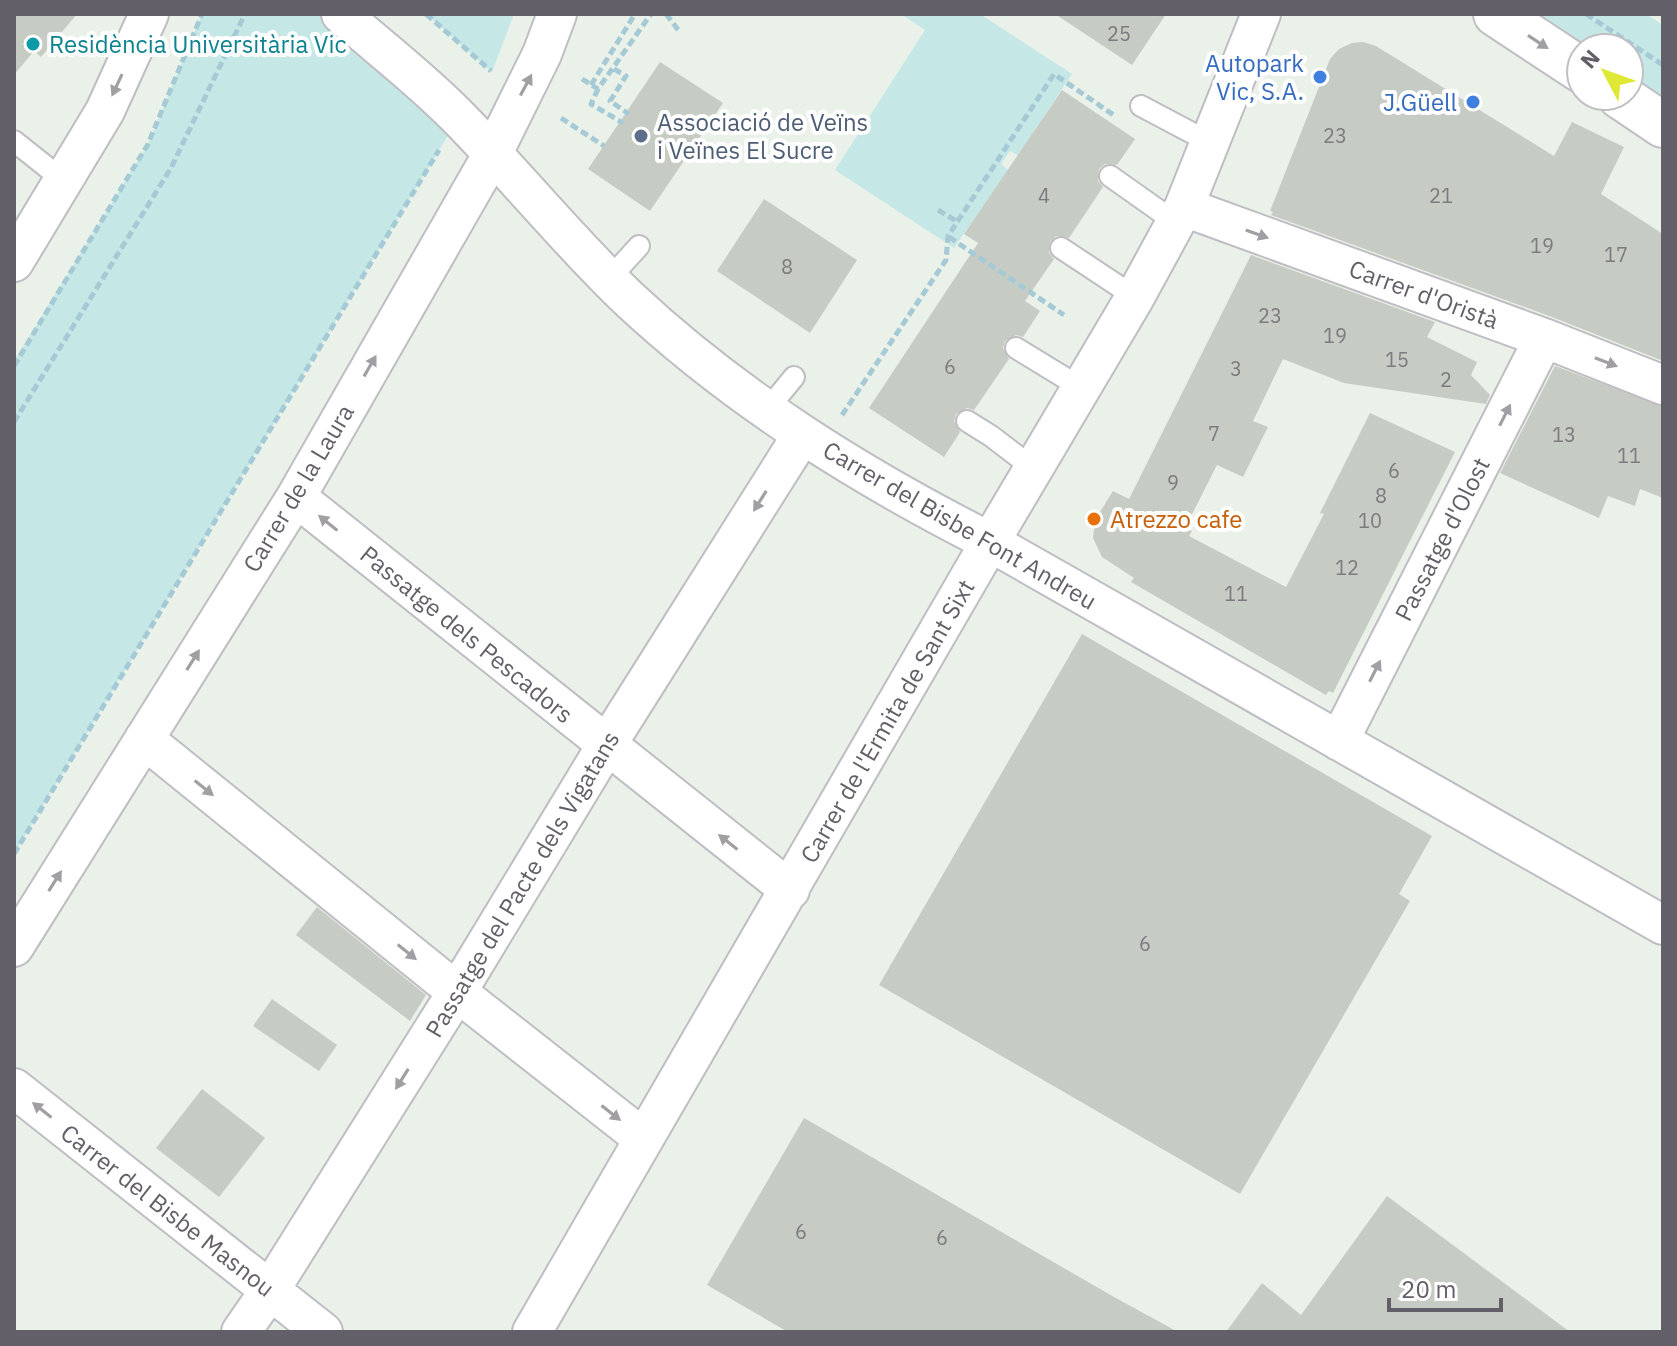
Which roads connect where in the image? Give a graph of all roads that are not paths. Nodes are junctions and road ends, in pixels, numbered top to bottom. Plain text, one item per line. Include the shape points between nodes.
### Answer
1 (149, 14) edge
2 (341, 14) edge
3 (557, 14) edge
4 (1261, 14) edge
5 (1496, 14) edge
6 (1565, 59) edge
7 (1141, 106) dead end
8 (1644, 112) edge
9 (1663, 125) edge
10 (14, 141) edge
11 (1211, 143) junction
12 (492, 155) junction
13 (1110, 176) dead end
14 (63, 180) junction
15 (1180, 214) junction
16 (639, 246) dead end
17 (1061, 248) dead end
18 (14, 262) edge
19 (609, 279) junction
20 (1135, 297) junction
21 (1544, 338) junction
22 (1016, 348) dead end
23 (794, 377) dead end
24 (1663, 385) edge
25 (1083, 389) junction
26 (766, 411) junction
27 (967, 421) dead end
28 (802, 435) junction
29 (1034, 469) junction
30 (296, 497) junction
31 (990, 542) junction
32 (144, 739) junction
33 (1339, 741) junction
34 (606, 746) junction
35 (790, 890) junction
36 (1663, 925) edge
37 (14, 947) edge
38 (457, 992) junction
39 (14, 1088) edge
40 (644, 1139) junction
41 (270, 1290) junction
42 (241, 1332) edge
43 (323, 1332) edge
44 (532, 1332) edge

1 -> 14 street via 105,111
2 - 12 street, Carrer del Bisbe Font Andreu via 459,117
12 -> 3 street, Carrer de la Laura
4 - 11 street, Carrer de l'Ermita de Sant Sixt
5 -> 6 street
7 - 11 lane
8 - 9 street
10 - 14 lane
11 - 15 street, Carrer de l'Ermita de Sant Sixt
12 - 19 street, Carrer del Bisbe Font Andreu
30 -> 12 street, Carrer de la Laura
13 - 15 lane
14 - 18 street
15 - 20 street, Carrer de l'Ermita de Sant Sixt
15 -> 21 street, Carrer d'Oristà
16 - 19 lane
17 - 20 lane
19 - 26 street, Carrer del Bisbe Font Andreu via 694,356
20 - 25 street, Carrer de l'Ermita de Sant Sixt
21 -> 24 street, Carrer d'Oristà
33 -> 21 street, Passatge d'Olost
22 - 25 lane
23 - 26 lane
25 - 29 street, Carrer de l'Ermita de Sant Sixt
26 - 28 street, Carrer del Bisbe Font Andreu
27 - 29 lane
28 - 31 street, Carrer del Bisbe Font Andreu
28 -> 34 street, Passatge del Pacte dels Vigatans
29 - 31 street, Carrer de l'Ermita de Sant Sixt
32 -> 30 street, Carrer de la Laura
34 -> 30 street, Passatge dels Pescadors
31 - 33 street, Carrer del Bisbe Font Andreu
31 - 35 street, Carrer de l'Ermita de Sant Sixt
37 -> 32 street, Carrer de la Laura
32 -> 38 street
33 - 36 street, Carrer del Bisbe Font Andreu
35 -> 34 street, Passatge dels Pescadors
34 - 38 street, Passatge del Pacte dels Vigatans
35 - 40 street, Carrer de l'Ermita de Sant Sixt
38 -> 40 street
38 -> 41 street, Passatge del Pacte dels Vigatans
41 -> 39 street, Carrer del Bisbe Masnou
40 - 44 street, Carrer de l'Ermita de Sant Sixt
41 - 42 street, Passatge del Pacte dels Vigatans
41 - 43 street, Carrer del Bisbe Masnou

